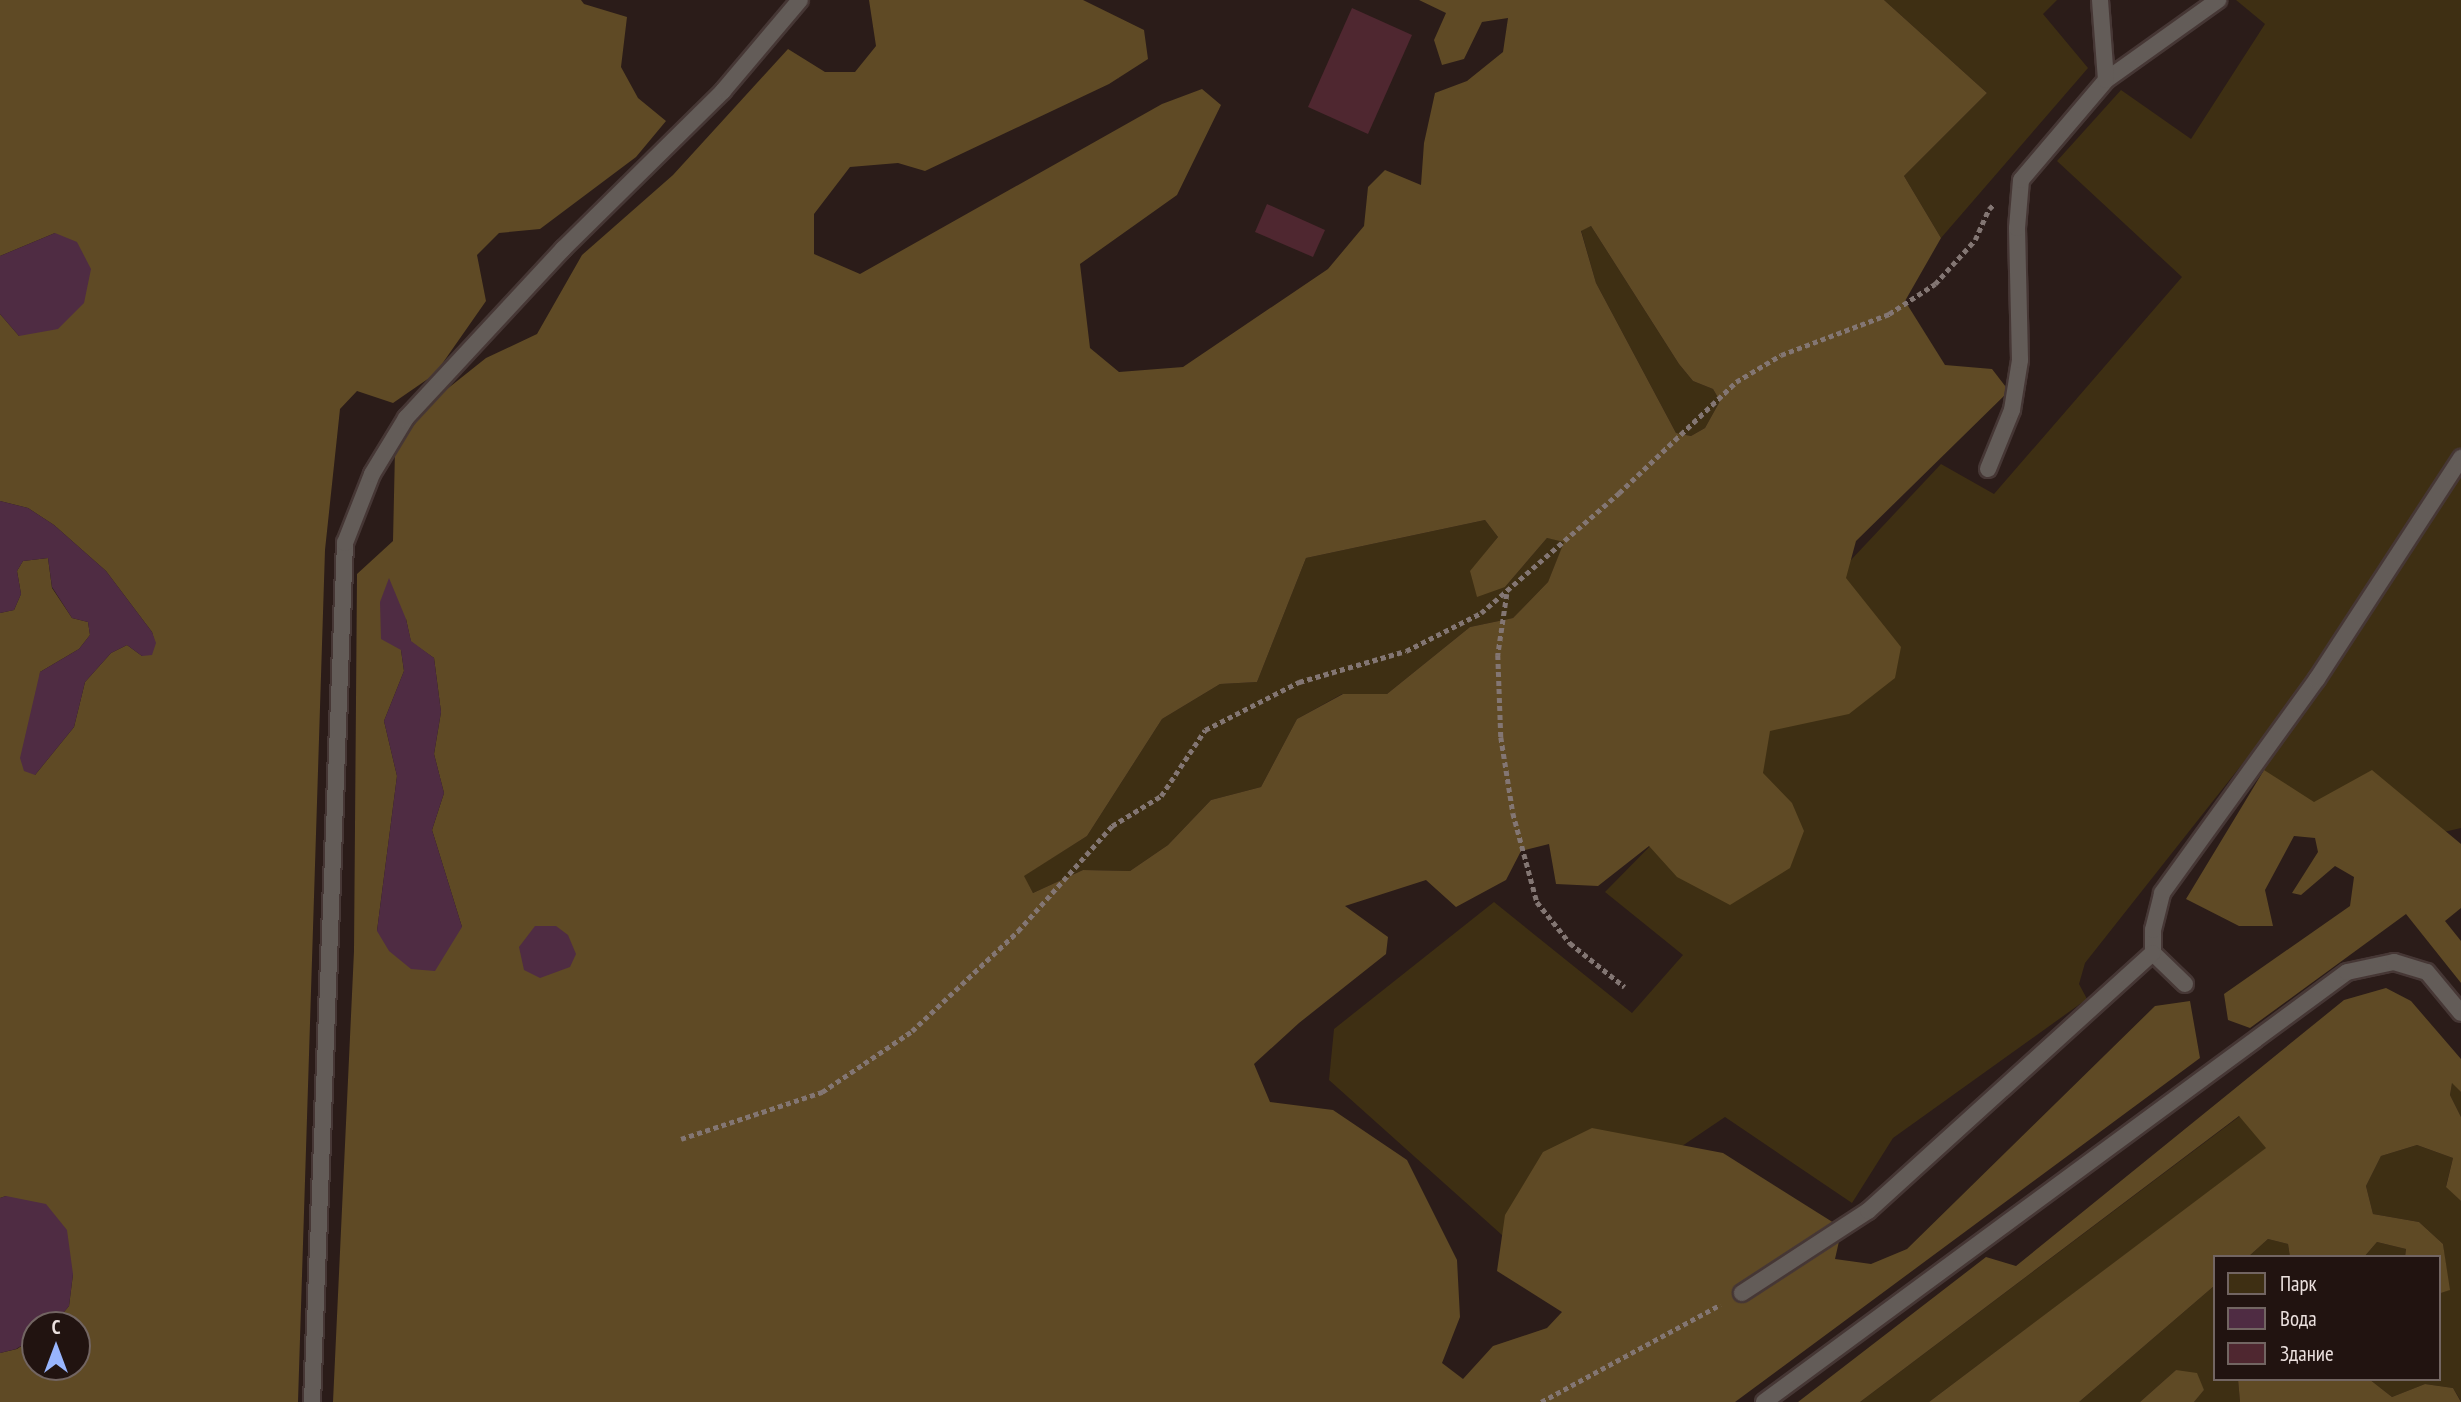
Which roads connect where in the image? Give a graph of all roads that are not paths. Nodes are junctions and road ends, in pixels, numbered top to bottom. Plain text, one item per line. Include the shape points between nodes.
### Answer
1 (800, 0) edge
2 (2100, 0) edge
3 (2218, 0) edge
4 (2106, 80) junction
5 (2461, 458) edge
6 (1988, 469) dead end
7 (2153, 953) junction
8 (2185, 984) dead end
9 (2461, 1013) edge
10 (1742, 1293) road end
11 (312, 1402) edge
12 (1764, 1402) edge

1 - 11 lane via 723,91 563,249 406,418 372,474 345,543
2 - 4 lane
3 - 4 lane
4 - 6 lane via 2021,180 2017,228 2020,360 2012,410
5 - 7 lane via 2317,679 2162,893
7 - 8 lane
7 - 10 lane via 1867,1211
9 - 12 lane via 2427,972 2394,962 2347,972

